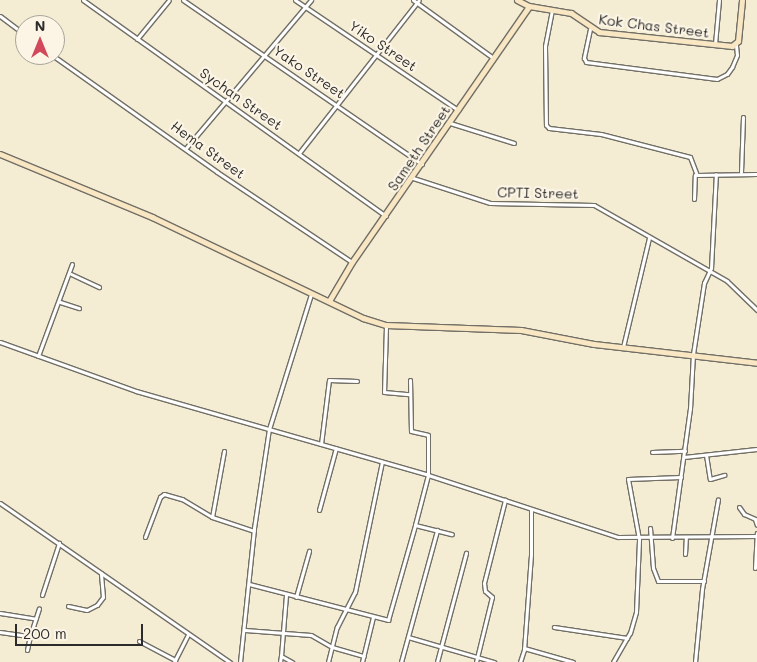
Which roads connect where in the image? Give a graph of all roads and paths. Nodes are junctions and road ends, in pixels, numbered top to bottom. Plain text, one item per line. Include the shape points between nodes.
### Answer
1 (83, 0) edge
2 (169, 0) edge
3 (183, 0) edge
4 (295, 0) edge
5 (311, 0) edge
6 (413, 0) edge
7 (517, 0) edge
8 (719, 0) edge
9 (742, 0) edge
10 (418, 1) edge
11 (529, 6) junction
12 (305, 7) junction
13 (552, 10) junction
14 (0, 16) edge
15 (15, 27) edge
16 (590, 29) junction
17 (137, 38) junction
18 (715, 45) junction
19 (736, 46) junction
20 (264, 55) junction
21 (376, 56) junction
22 (494, 59) junction
23 (65, 64) edge
24 (224, 101) junction
25 (338, 104) junction
26 (458, 110) junction
27 (743, 117) dead end
28 (450, 123) junction
29 (514, 143) dead end
30 (186, 148) junction
31 (299, 153) junction
32 (0, 154) edge
33 (422, 164) junction
34 (741, 172) junction
35 (695, 174) junction
36 (716, 174) junction
37 (757, 174) edge
38 (413, 178) junction
39 (694, 199) dead end
40 (386, 216) junction
41 (649, 238) junction
42 (352, 262) junction
43 (72, 264) dead end
44 (708, 272) junction
45 (71, 274) junction
46 (99, 287) dead end
47 (311, 293) junction
48 (329, 301) junction
49 (60, 302) junction
50 (79, 308) dead end
51 (757, 310) edge
52 (386, 325) junction
53 (0, 342) edge
54 (623, 348) junction
55 (693, 354) junction
56 (38, 356) junction
57 (757, 363) edge
58 (410, 380) dead end
59 (357, 381) dead end
60 (409, 394) junction
61 (269, 430) junction
62 (321, 444) junction
63 (336, 448) junction
64 (757, 449) edge
65 (224, 451) dead end
66 (684, 451) junction
67 (652, 452) dead end
68 (706, 455) junction
69 (684, 457) junction
70 (382, 462) junction
71 (428, 475) junction
72 (724, 475) dead end
73 (681, 477) junction
74 (718, 498) dead end
75 (505, 500) junction
76 (0, 503) edge
77 (739, 507) dead end
78 (531, 509) junction
79 (318, 510) dead end
80 (212, 517) junction
81 (415, 525) junction
82 (757, 525) edge
83 (650, 528) dead end
84 (437, 530) junction
85 (254, 531) junction
86 (452, 534) dead end
87 (757, 534) edge
88 (145, 537) dead end
89 (714, 537) junction
90 (651, 538) junction
91 (672, 538) junction
92 (686, 538) junction
93 (638, 539) junction
94 (59, 543) junction
95 (309, 551) dead end
96 (466, 552) dead end
97 (685, 554) dead end
98 (755, 568) dead end
99 (101, 573) junction
100 (704, 581) junction
101 (248, 584) junction
102 (42, 594) dead end
103 (286, 595) junction
104 (296, 598) junction
105 (68, 606) dead end
106 (39, 608) dead end
107 (346, 610) junction
108 (0, 613) edge
109 (373, 617) junction
110 (36, 619) junction
111 (554, 627) dead end
112 (245, 630) junction
113 (0, 632) edge
114 (283, 633) junction
115 (188, 634) junction
116 (30, 636) junction
117 (408, 637) junction
118 (627, 638) junction
119 (139, 641) dead end
120 (441, 646) junction
121 (332, 647) junction
122 (524, 648) junction
123 (27, 650) dead end
124 (280, 656) junction
125 (364, 656) junction
126 (478, 657) junction
127 (175, 661) edge
128 (230, 662) edge
129 (240, 662) edge
130 (280, 662) edge
131 (292, 662) edge
132 (328, 662) edge
133 (362, 662) edge
134 (401, 662) edge
135 (437, 662) edge
136 (476, 662) edge
137 (494, 662) edge
138 (520, 662) edge
139 (573, 662) edge
140 (613, 662) edge
141 (695, 662) edge

1 - 17 street, Sychan Street
2 - 17 street
3 - 20 street, Yako Street
4 - 12 street, Yiko Street
5 - 12 street
6 - 10 street
7 - 11 street, Kok Chas Street
8 - 18 street
9 - 19 street
10 - 21 street
10 - 22 street
11 - 13 street, Kok Chas Street
11 - 22 street, Sameth Street
12 - 20 street
12 - 21 street, Yiko Street
13 - 16 street, Kok Chas Street via 571,14
13 - 35 street via 545,46 546,125 565,132 601,134 690,157 694,161
14 - 15 street
16 - 18 street, Kok Chas Street
16 - 19 street via 586,62 717,79 732,67 737,56
17 - 24 street, Sychan Street
18 - 19 street, Kok Chas Street
20 - 24 street
20 - 25 street, Yako Street
21 - 25 street
21 - 26 street, Yiko Street
22 - 26 street, Sameth Street
23 - 30 street, Hema Street
24 - 30 street
24 - 31 street, Sychan Street
25 - 31 street
25 - 33 street, Yako Street
26 - 28 street, Sameth Street
27 - 34 street
28 - 29 street via 470,132
28 - 33 street, Sameth Street
30 - 42 street, Hema Street
31 - 40 street, Sychan Street
32 - 47 street via 152,217
33 - 38 street, Sameth Street
34 - 36 street
34 - 37 street
35 - 36 street
35 - 39 street
36 - 44 street via 716,218
38 - 40 street, Sameth Street
38 - 41 street, CPTI Street via 490,203 592,205
40 - 42 street, Sameth Street
41 - 44 street, CPTI Street
41 - 54 street
42 - 48 street, Sameth Street
43 - 45 street
44 - 51 street, CPTI Street via 728,281
44 - 55 street
45 - 46 street
45 - 49 street
47 - 48 street
47 - 61 street
48 - 52 street
49 - 50 street
49 - 56 street
52 - 54 street via 521,330
52 - 60 street via 384,392
53 - 56 street
54 - 55 street
55 - 57 street
55 - 66 street
56 - 61 street via 136,391
58 - 60 street
59 - 62 street via 328,380
60 - 71 street via 411,431 428,435
61 - 62 street
61 - 85 street
62 - 63 street
63 - 70 street
63 - 79 street
64 - 68 street
65 - 80 street
66 - 67 street
66 - 69 street
68 - 69 street
68 - 72 street via 710,479
69 - 73 street
70 - 71 street
70 - 107 street via 355,592
71 - 75 street
71 - 81 street
73 - 91 street
73 - 93 street via 629,477
74 - 89 street
75 - 78 street
75 - 126 street via 484,583 485,591 492,598
76 - 94 street
77 - 82 street via 746,516 755,519
78 - 93 street via 618,537
78 - 122 street
80 - 85 street
80 - 88 street via 182,499 164,494
81 - 84 street
81 - 109 street via 390,616 388,620
83 - 90 street
84 - 86 street
84 - 117 street
85 - 101 street
87 - 89 street
87 - 98 street
89 - 92 street
89 - 100 street
90 - 91 street
90 - 93 street
90 - 100 street via 653,568 658,581
91 - 92 street
92 - 97 street
93 - 118 street via 636,612
94 - 99 street
94 - 102 street
95 - 104 street
96 - 120 street
99 - 105 street via 103,597 97,605 87,610
99 - 115 street
100 - 141 street
101 - 103 street
101 - 112 street
103 - 104 street
103 - 114 street
104 - 107 street
106 - 110 street
107 - 109 street
107 - 121 street
108 - 110 street
109 - 125 street
110 - 116 street
111 - 118 street
112 - 114 street
112 - 129 street
113 - 116 street
114 - 121 street via 311,635
114 - 124 street
115 - 127 street
115 - 128 street
116 - 123 street
117 - 120 street
117 - 134 street
118 - 140 street
119 - 127 street
120 - 126 street
120 - 135 street
121 - 125 street
121 - 132 street
122 - 138 street
122 - 139 street
124 - 130 street
124 - 131 street
125 - 133 street
126 - 136 street
126 - 137 street

